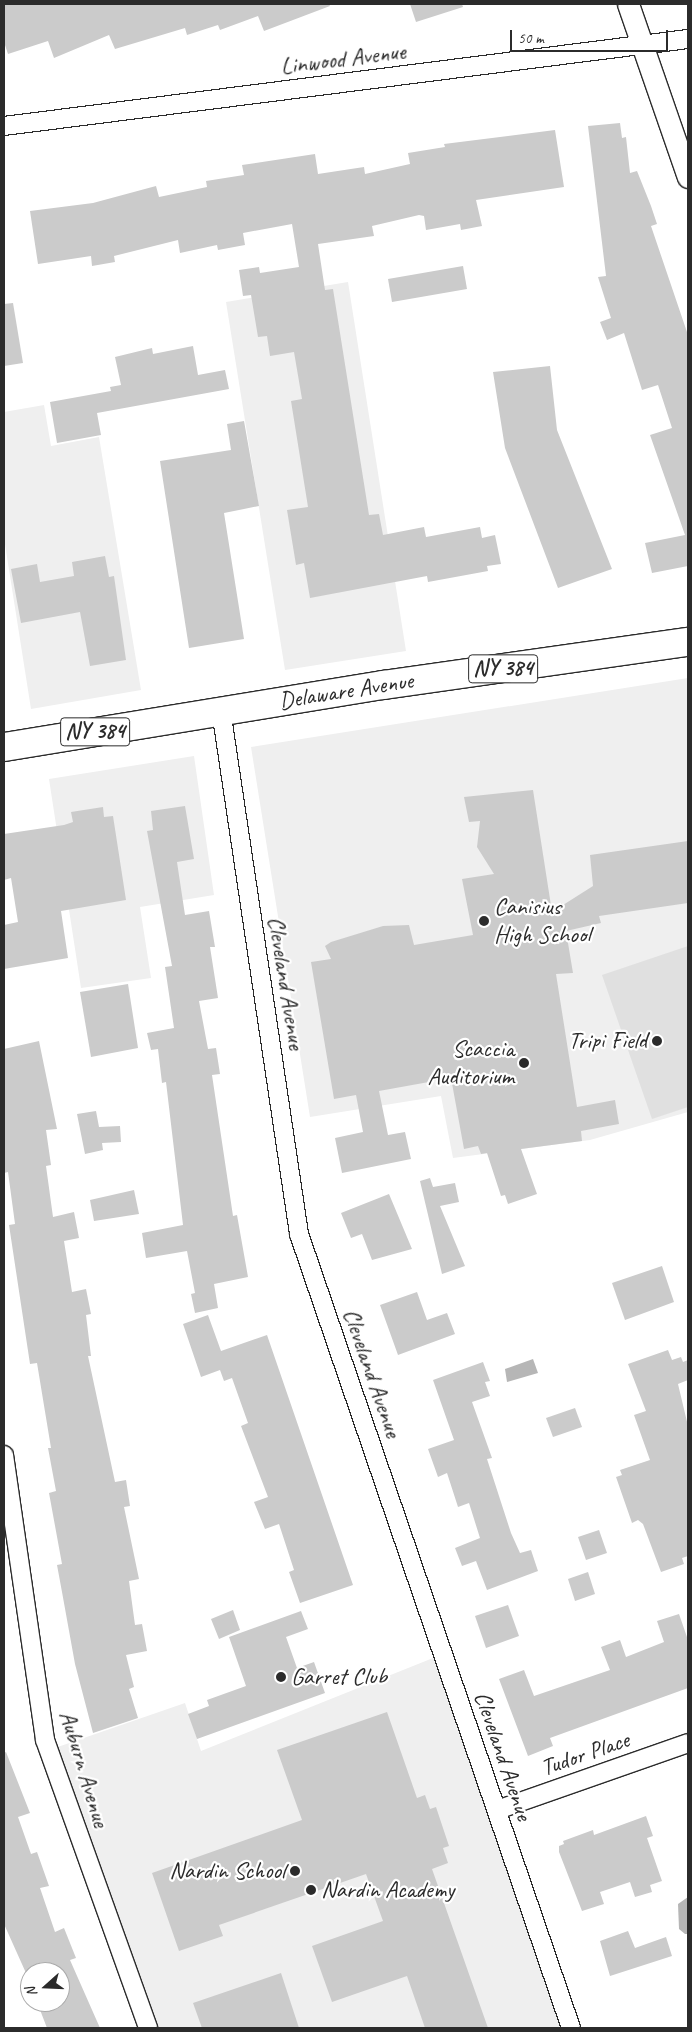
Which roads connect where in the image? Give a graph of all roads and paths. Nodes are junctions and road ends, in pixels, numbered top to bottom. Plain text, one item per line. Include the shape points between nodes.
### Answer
1 (628, 4) edge
2 (688, 39) edge
3 (642, 44) junction
4 (4, 126) edge
5 (688, 176) edge
6 (688, 642) edge
7 (221, 710) junction
8 (4, 747) edge
9 (4, 1455) edge
10 (688, 1743) edge
11 (496, 1810) junction
12 (148, 2028) edge
13 (571, 2028) edge

1 - 3 street
2 - 3 street, Linwood Avenue
3 - 4 street, Linwood Avenue
3 - 5 street
6 - 7 main road, Delaware Avenue / NY 384
7 - 8 main road, Delaware Avenue / NY 384
7 - 11 street, Cleveland Avenue via 299,1234
9 - 12 street, Auburn Avenue via 45,1740
10 - 11 street, Tudor Place
11 - 13 street, Cleveland Avenue

